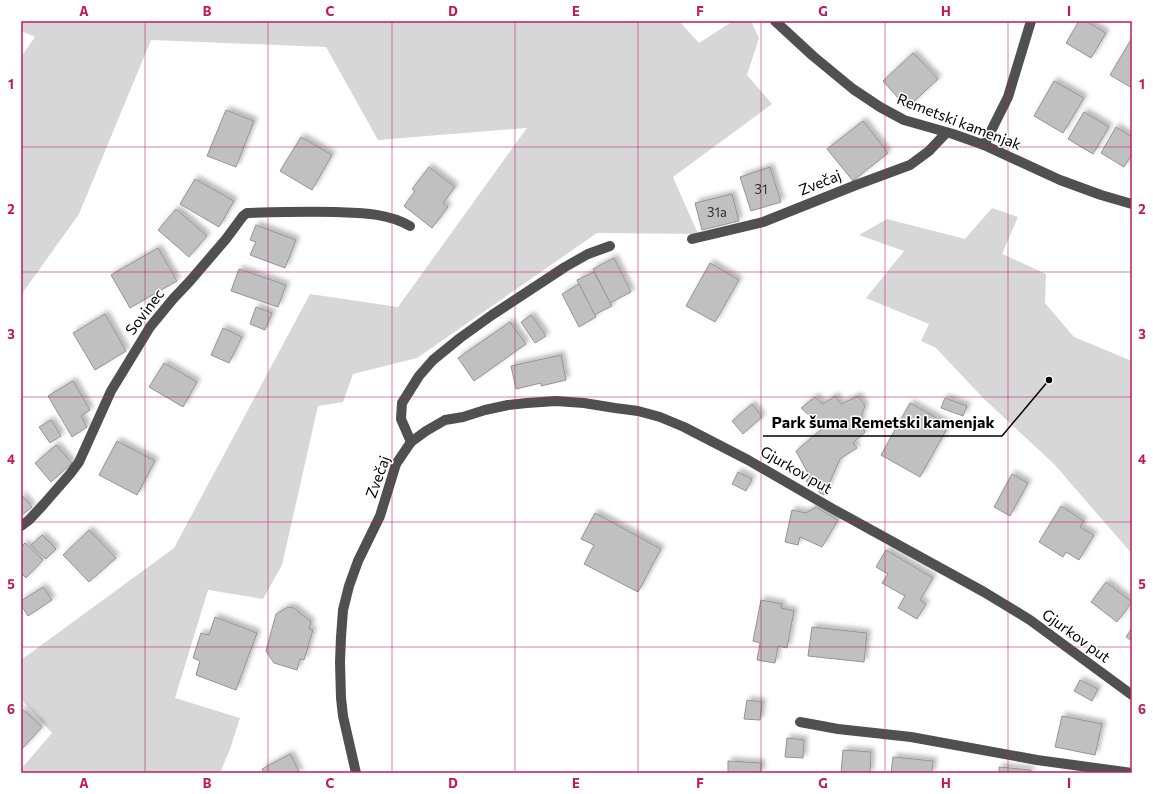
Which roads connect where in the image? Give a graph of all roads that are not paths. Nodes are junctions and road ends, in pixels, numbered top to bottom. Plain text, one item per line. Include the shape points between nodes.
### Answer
1 (775, 21) edge
2 (1031, 21) edge
3 (946, 132) junction
4 (984, 145) junction
5 (1132, 204) edge
6 (410, 226) dead end
7 (692, 239) dead end
8 (610, 246) dead end
9 (410, 442) junction
10 (21, 526) edge
11 (1132, 694) edge
12 (800, 722) dead end
13 (356, 773) edge
14 (1132, 773) edge

1 - 3 street, Remetski kamenjak via 853,89 880,107 904,120
2 - 4 street via 1008,97
3 - 4 street, Remetski kamenjak
3 - 7 street, Zvečaj via 929,151 910,165 762,222
4 - 5 street, Remetski kamenjak via 1060,180
6 - 10 street, Sovinec via 387,216 354,213 255,212 243,216 150,328 111,391 79,462 43,505
8 - 9 street via 588,254 565,267 460,338 433,360 402,403 401,419
9 - 11 street, Gjurkov put via 445,420 527,403 584,403 660,417 748,460 984,592 1040,627
9 - 13 street, Zvečaj via 396,464 380,516 358,561 343,610 341,698
12 - 14 street via 911,737 1037,760

